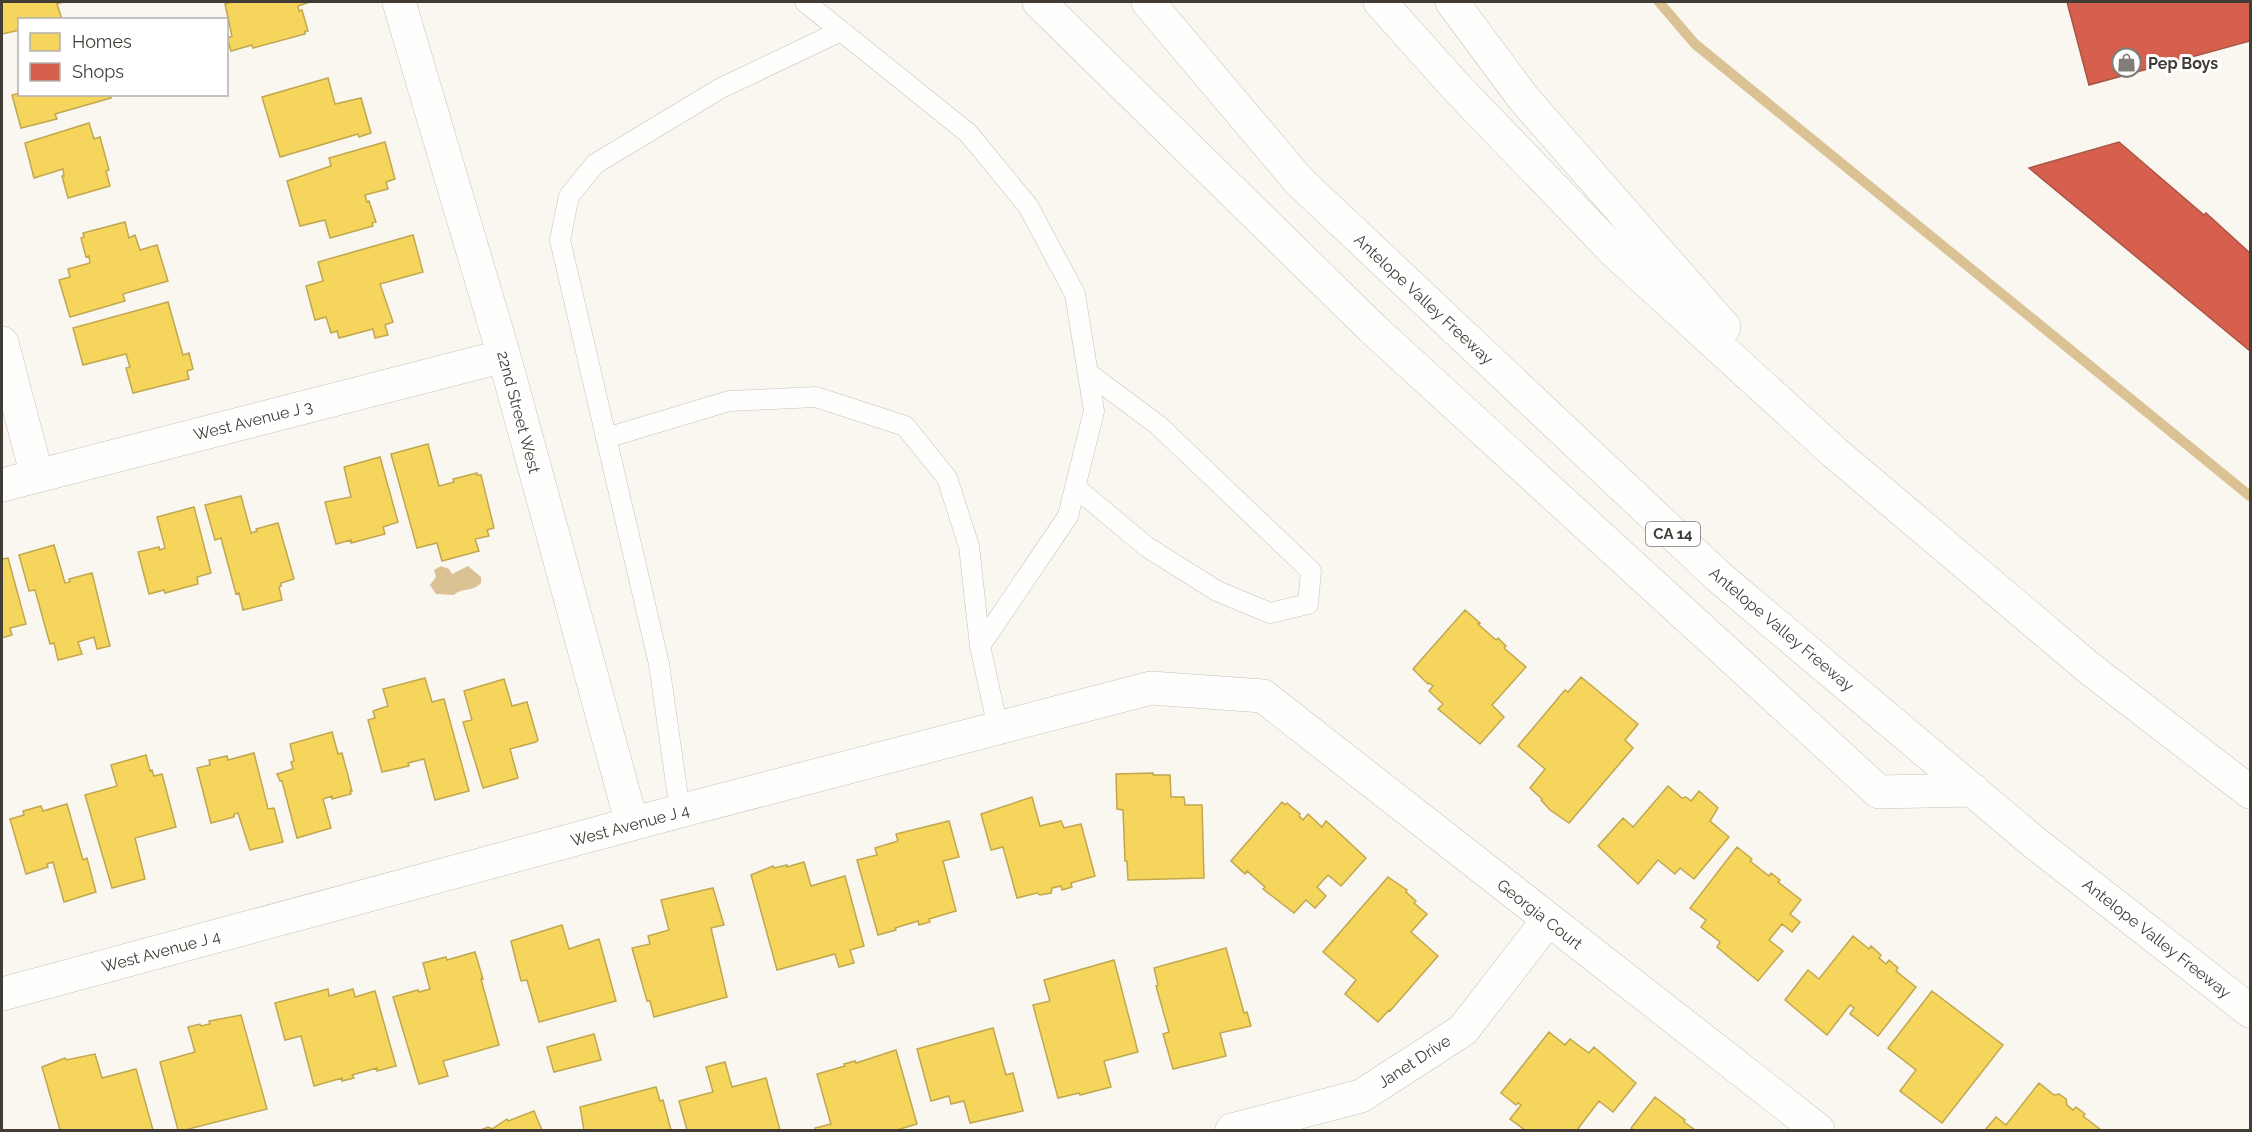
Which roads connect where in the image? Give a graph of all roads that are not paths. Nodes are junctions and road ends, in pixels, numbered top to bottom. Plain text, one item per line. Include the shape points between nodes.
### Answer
1 (399, 2) edge
2 (805, 2) edge
3 (1039, 2) edge
4 (1148, 2) edge
5 (1380, 2) edge
6 (1452, 2) edge
7 (841, 31) junction
8 (2, 343) edge
9 (504, 356) junction
10 (1088, 373) junction
11 (606, 438) junction
12 (1834, 452) junction
13 (37, 476) junction
14 (2, 485) edge
15 (1075, 487) junction
16 (980, 646) junction
17 (1263, 696) joint
18 (998, 728) junction
19 (1973, 790) junction
20 (2250, 792) edge
21 (680, 811) junction
22 (632, 824) junction
23 (1548, 920) junction
24 (2, 994) edge
25 (2250, 1011) edge
26 (1232, 1131) edge
27 (1818, 1131) edge

1 - 9 main road, 22nd Street West
2 - 7 lane
3 - 19 main road via 1372,328 1879,792
4 - 19 main road, Antelope Valley Freeway / CA 14 via 1299,181 1719,577
5 - 12 main road via 1614,251
6 - 12 main road via 1524,99
7 - 10 lane via 968,133 1028,206 1075,294
7 - 11 lane via 721,88 595,164 569,196 560,240
8 - 13 main road
9 - 13 main road, West Avenue J 3
9 - 22 main road, 22nd Street West
10 - 15 lane via 1094,411
10 - 15 lane via 1158,425 1311,571 1308,604 1270,613 1217,591 1147,547
11 - 16 lane via 729,401 816,397 905,426 947,478 969,546
11 - 21 lane via 659,664
12 - 20 main road via 2088,668
13 - 14 main road, West Avenue J 3
15 - 16 lane via 1068,516
16 - 18 lane
17 - 18 main road, West Avenue J 4 via 1151,688
17 - 23 main road, Georgia Court
18 - 21 main road, West Avenue J 4
19 - 25 main road, Antelope Valley Freeway / CA 14
21 - 22 main road, West Avenue J 4
22 - 24 main road, West Avenue J 4
23 - 26 main road, Janet Drive via 1463,1030 1361,1096
23 - 27 main road, Georgia Court

